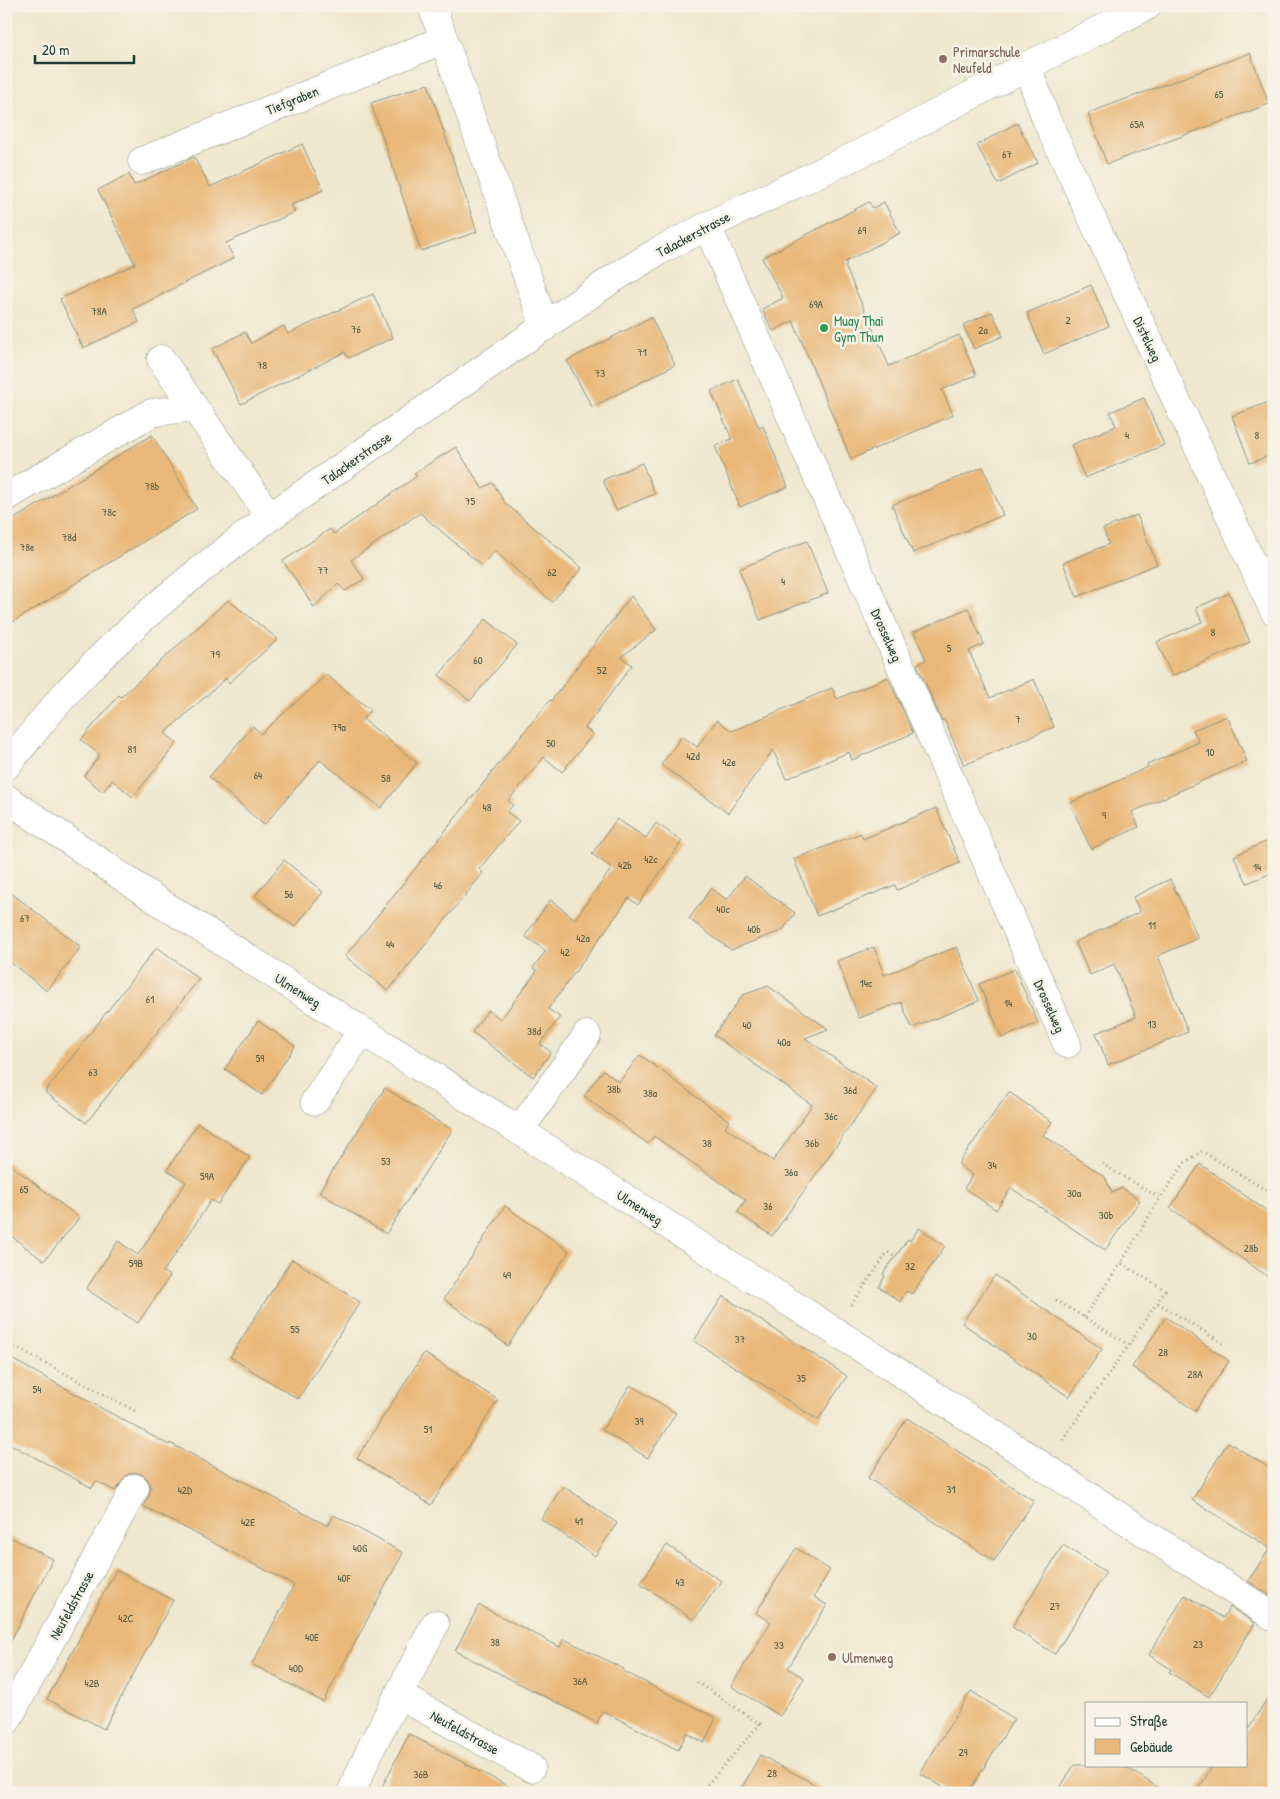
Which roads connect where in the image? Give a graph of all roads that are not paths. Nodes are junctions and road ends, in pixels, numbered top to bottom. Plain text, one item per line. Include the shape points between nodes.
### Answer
1 (432, 6) edge
2 (1147, 6) edge
3 (443, 40) junction
4 (1027, 66) junction
5 (142, 161) dead end
6 (706, 226) junction
7 (545, 327) junction
8 (161, 359) dead end
9 (194, 407) junction
10 (6, 498) edge
11 (270, 517) junction
12 (1274, 611) edge
13 (6, 766) edge
14 (6, 798) edge
15 (362, 1031) junction
16 (586, 1035) dead end
17 (1067, 1044) dead end
18 (315, 1101) dead end
19 (519, 1130) junction
20 (135, 1488) dead end
21 (1274, 1617) edge
22 (435, 1624) dead end
23 (399, 1695) junction
24 (6, 1722) edge
25 (531, 1768) dead end
26 (351, 1793) edge

1 - 3 street
2 - 4 street, Talackerstrasse
3 - 5 street, Tiefgraben
3 - 7 street
4 - 6 street, Talackerstrasse via 863,152
4 - 12 street, Distelweg via 1046,119
6 - 7 street, Talackerstrasse via 612,280
6 - 17 street, Drosselweg
7 - 11 street, Talackerstrasse
8 - 9 street
9 - 10 street via 151,414
9 - 11 street
11 - 13 street, Talackerstrasse via 206,565 104,654 69,690
14 - 15 street, Ulmenweg via 155,899
15 - 18 street
15 - 19 street, Ulmenweg
16 - 19 street
19 - 21 street, Ulmenweg
20 - 24 street, Neufeldstrasse
22 - 23 street
23 - 25 street, Neufeldstrasse
23 - 26 street

